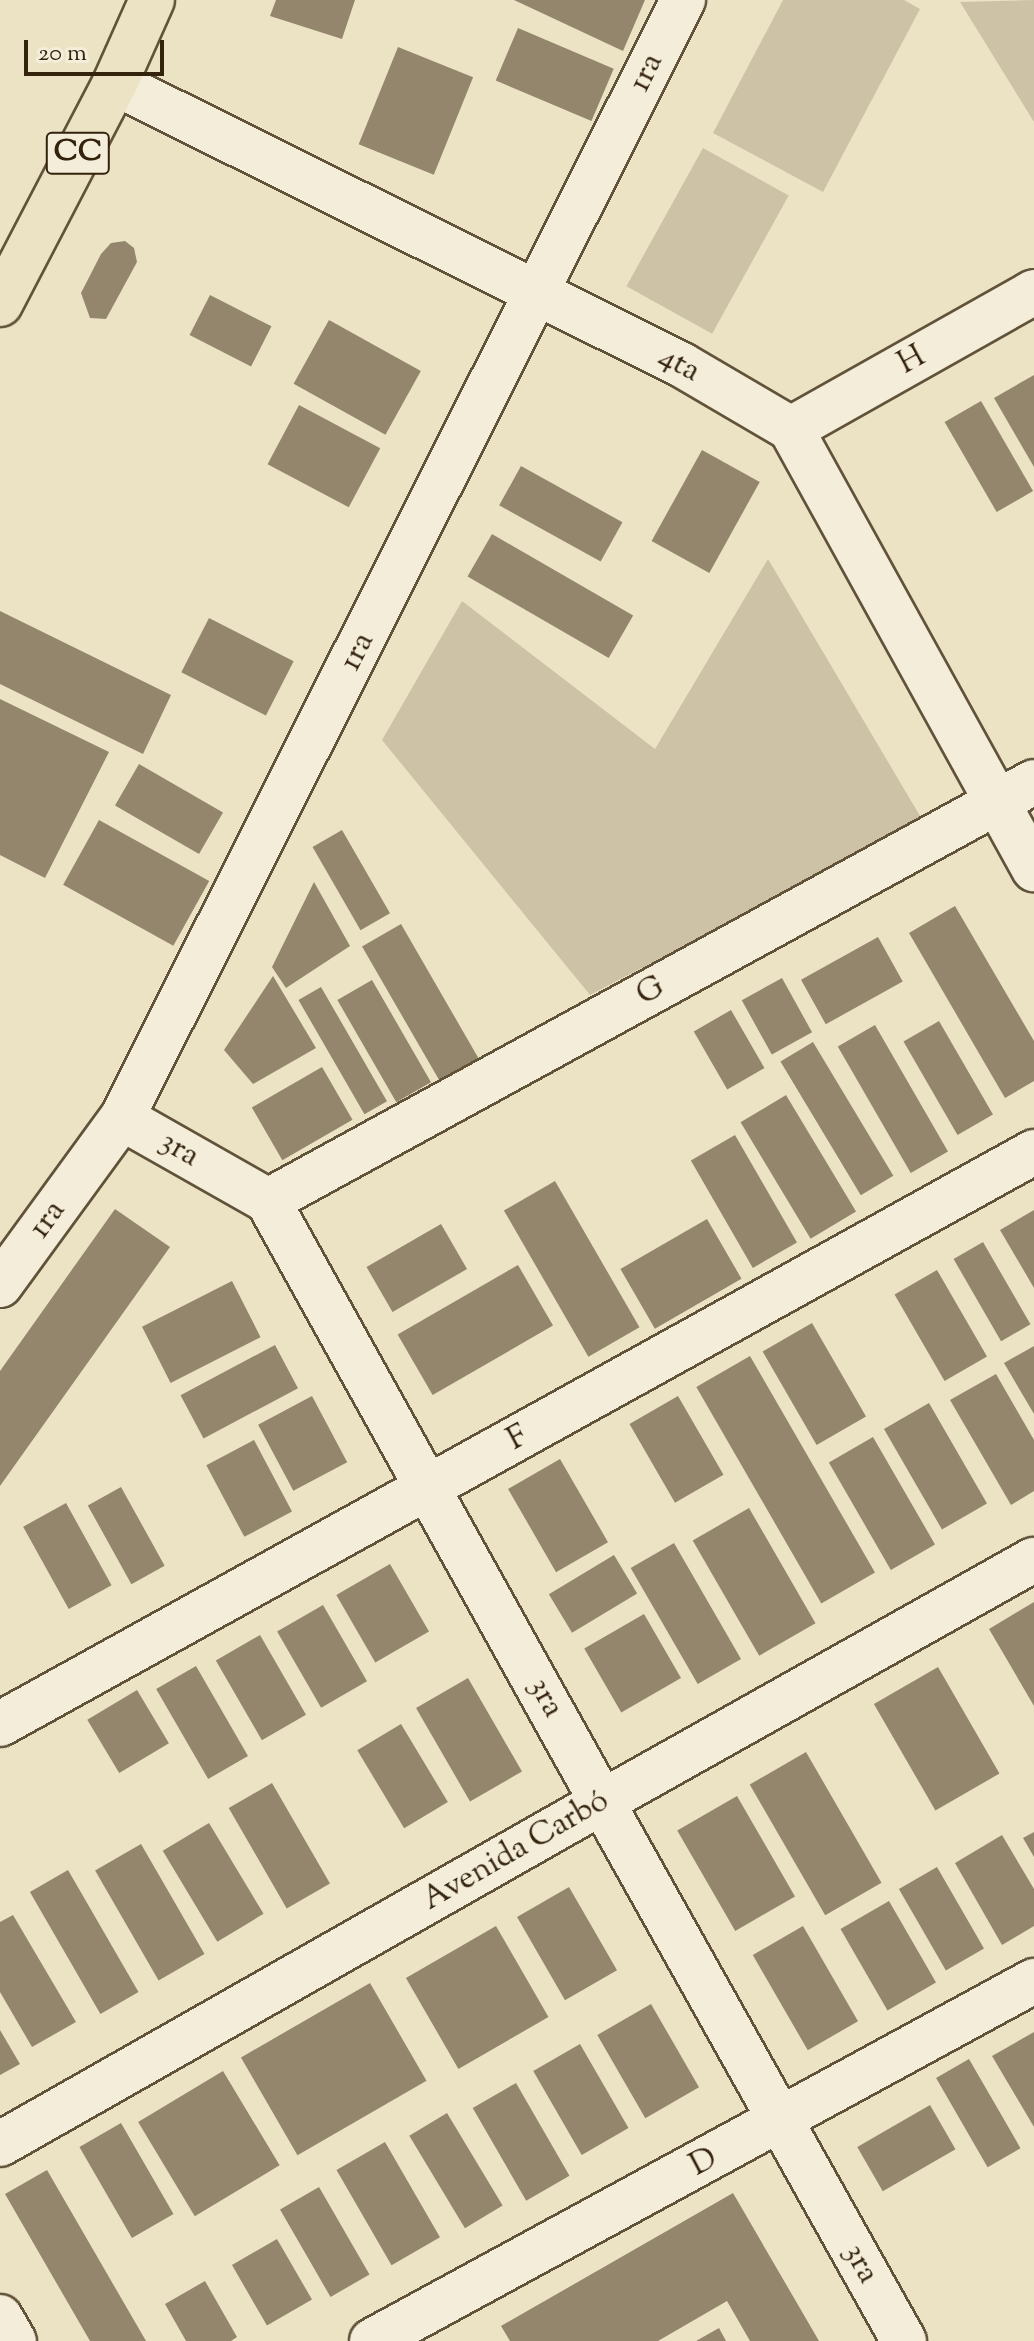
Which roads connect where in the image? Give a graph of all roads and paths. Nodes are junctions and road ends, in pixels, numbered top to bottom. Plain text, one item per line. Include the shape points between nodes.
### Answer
1 (152, 0) edge
2 (683, 0) edge
3 (115, 83) junction
4 (1034, 292) edge
5 (537, 297) junction
6 (0, 304) edge
7 (791, 429) junction
8 (1016, 792) edge
9 (1034, 869) edge
10 (122, 1118) junction
11 (1034, 1152) edge
12 (268, 1201) junction
13 (0, 1285) edge
14 (431, 1488) junction
15 (1034, 1560) edge
16 (0, 1724) edge
17 (602, 1802) junction
18 (1034, 1981) edge
19 (780, 2122) junction
20 (0, 2144) edge
21 (0, 2317) edge
22 (14, 2341) edge
23 (372, 2341) edge
24 (904, 2341) edge

1 - 3 main road, CC
2 - 5 street, 1ra
3 - 5 street, 4ta
3 - 6 main road, CC
4 - 7 street, H
5 - 7 street, 4ta via 682,365
5 - 10 street, 1ra
7 - 8 street
8 - 9 street
8 - 12 street, G
10 - 12 street, 3ra
10 - 13 street, 1ra
11 - 14 street, F
12 - 14 street, 3ra
14 - 16 street, F
14 - 17 street, 3ra
15 - 17 street, Avenida Carbó
17 - 19 street, 3ra
17 - 20 street, Avenida Carbó
18 - 19 street, D
19 - 23 street, D
19 - 24 street, 3ra
21 - 22 street

